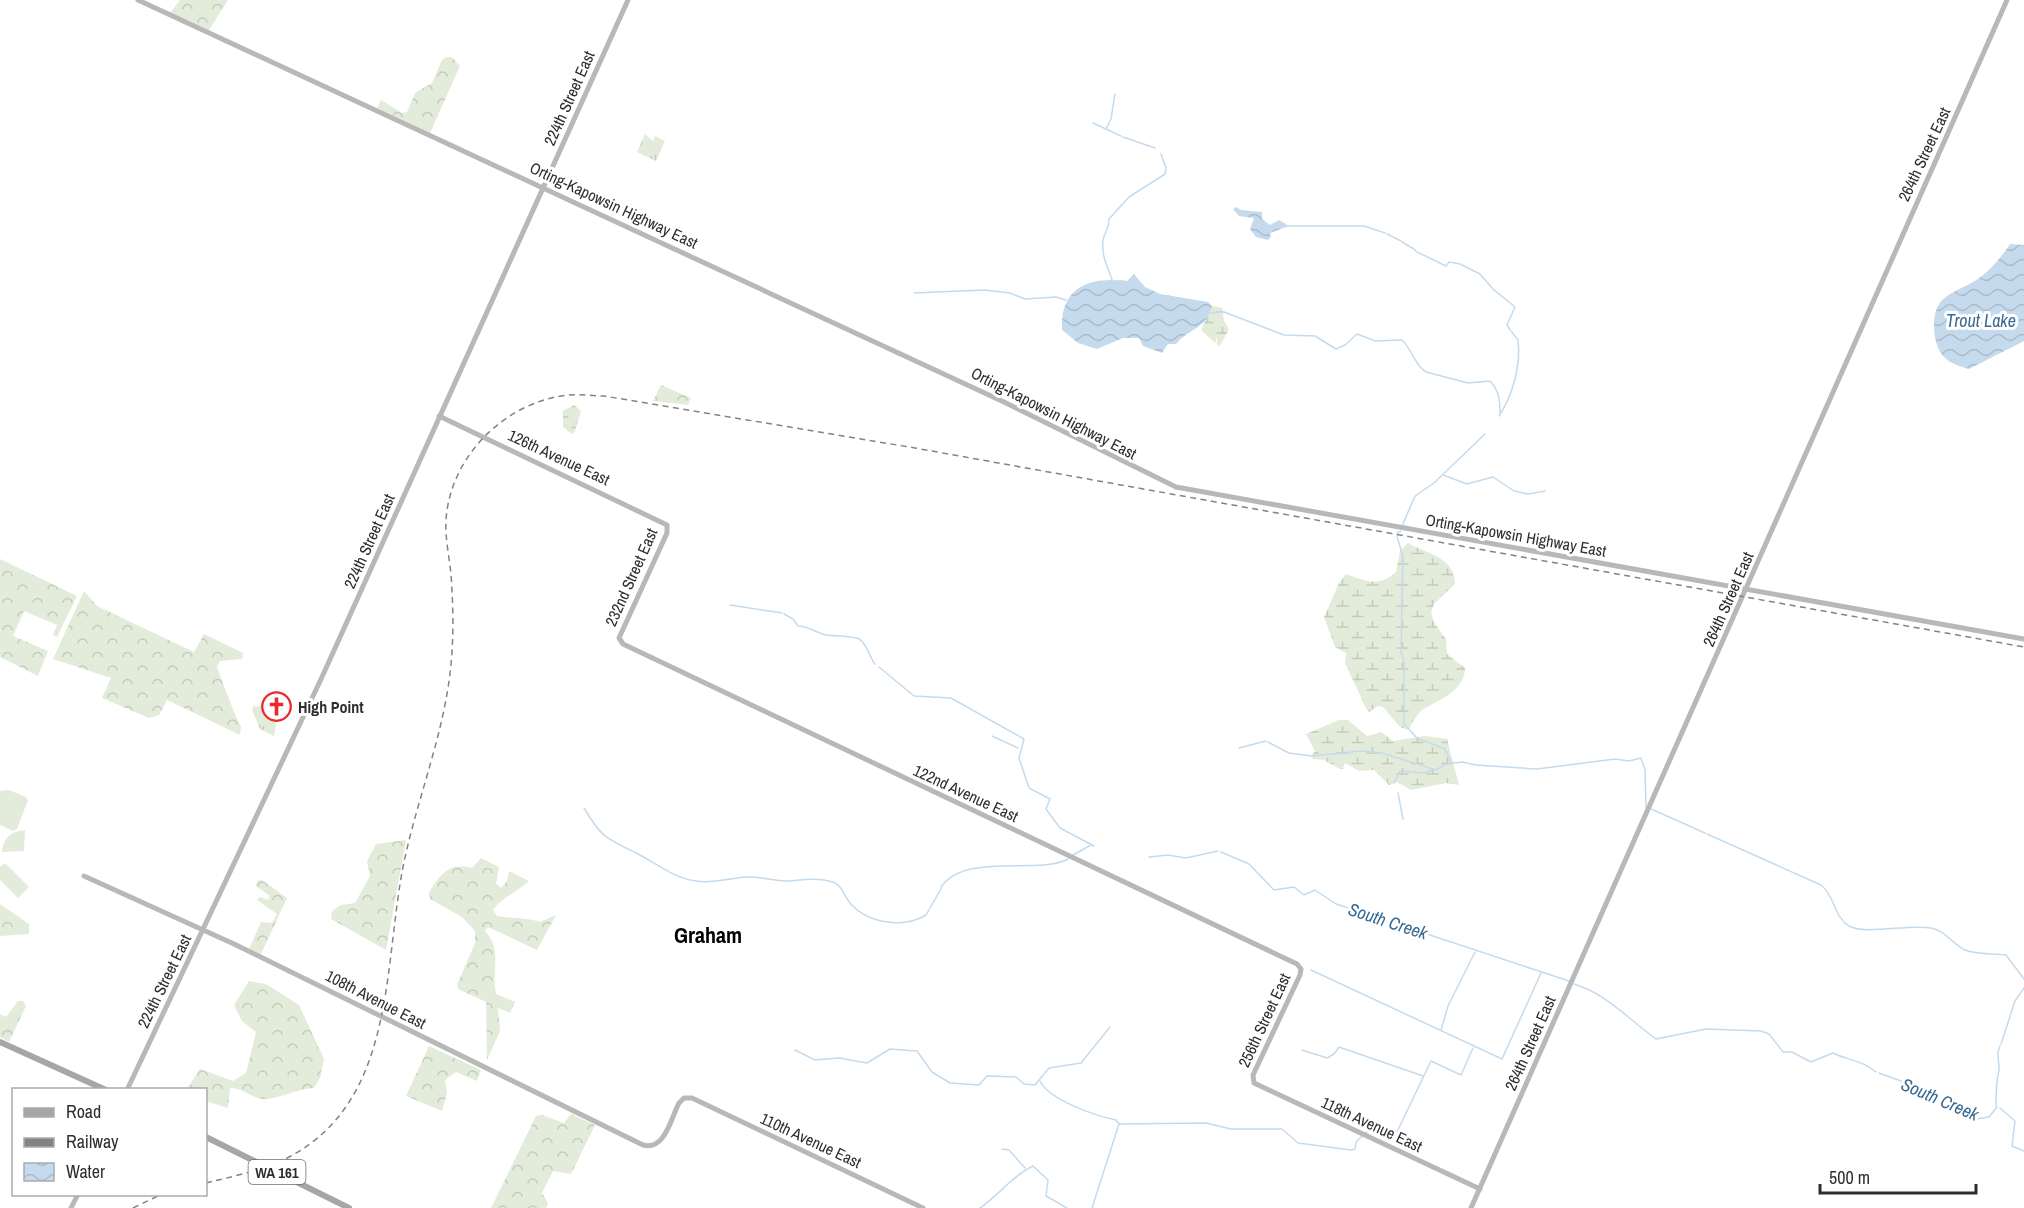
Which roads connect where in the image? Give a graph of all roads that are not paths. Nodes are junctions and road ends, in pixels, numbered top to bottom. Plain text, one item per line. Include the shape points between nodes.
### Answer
1 (138, 0) edge
2 (628, 0) edge
3 (2007, 0) edge
4 (544, 187) junction
5 (439, 416) junction
6 (667, 525) joint
7 (1747, 590) junction
8 (2024, 639) edge
9 (620, 640) joint
10 (84, 876) dead end
11 (203, 930) junction
12 (1301, 969) joint
13 (0, 1042) edge
14 (1253, 1082) joint
15 (104, 1088) edge
16 (126, 1088) edge
17 (686, 1098) joint
18 (207, 1137) edge
19 (1480, 1189) junction
20 (349, 1208) edge
21 (923, 1208) edge
22 (1471, 1208) edge

1 - 4 street, Orting-Kapowsin Highway East
2 - 4 street, 224th Street East
3 - 7 street, 264th Street East
4 - 5 street, 224th Street East
4 - 7 street, Orting-Kapowsin Highway East via 1004,402 1176,487
5 - 6 street, 126th Avenue East
5 - 11 street, 224th Street East
6 - 9 street, 232nd Street East via 667,533
7 - 8 street, Orting-Kapowsin Highway East
7 - 19 street, 264th Street East
9 - 12 street, 122nd Avenue East
10 - 11 street, 108th Avenue East
11 - 16 street, 224th Street East
11 - 17 street, 108th Avenue East via 643,1145 654,1146 661,1140 679,1103
12 - 14 street, 256th Street East
13 - 15 main road
14 - 19 street, 118th Avenue East
17 - 21 street, 110th Avenue East
18 - 20 main road, WA 161
19 - 22 street, 264th Street East

